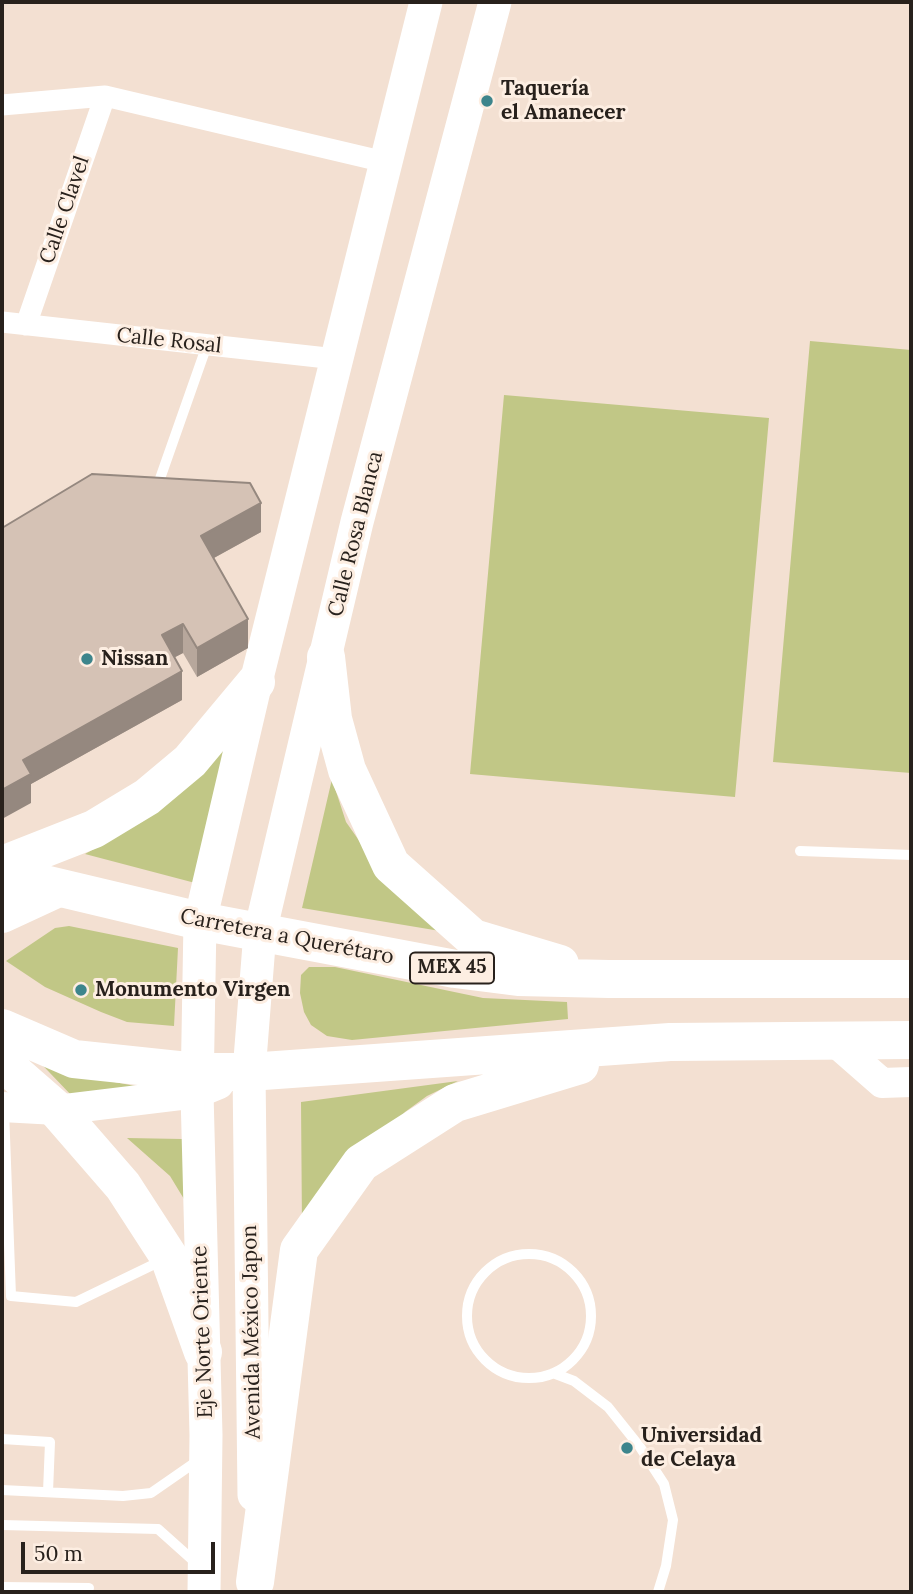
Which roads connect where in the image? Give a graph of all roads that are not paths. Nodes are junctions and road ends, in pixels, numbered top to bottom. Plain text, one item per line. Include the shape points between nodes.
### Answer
1 (426, 2) edge
2 (495, 2) edge
3 (105, 96) junction
4 (2, 105) edge
5 (385, 162) junction
6 (2, 323) edge
7 (26, 325) junction
8 (207, 345) junction
9 (336, 359) junction
10 (156, 490) edge
11 (326, 657) junction
12 (256, 682) junction
13 (800, 851) dead end
14 (911, 855) edge
15 (2, 865) edge
16 (2, 874) edge
17 (56, 888) junction
18 (2, 914) edge
19 (200, 921) junction
20 (260, 932) junction
21 (609, 979) junction
22 (911, 979) edge
23 (2, 1028) edge
24 (911, 1040) edge
25 (834, 1041) junction
26 (670, 1042) junction
27 (2, 1062) edge
28 (249, 1072) junction
29 (197, 1082) junction
30 (911, 1082) edge
31 (3, 1107) edge
32 (57, 1110) junction
33 (169, 1257) junction
34 (203, 1352) junction
35 (553, 1373) junction
36 (2, 1439) edge
37 (206, 1456) junction
38 (2, 1490) edge
39 (48, 1492) junction
40 (2, 1525) edge
41 (204, 1582) edge
42 (2, 1587) edge
43 (255, 1587) edge
44 (89, 1588) dead end
45 (658, 1592) edge

1 - 5 main road
2 - 11 main road, Calle Rosa Blanca via 357,522
3 - 4 street
3 - 5 street
3 - 7 street, Calle Clavel
5 - 9 main road
6 - 7 street, Calle Rosal
7 - 8 street, Calle Rosal
8 - 9 street, Calle Rosal
8 - 10 lane
9 - 12 main road
11 - 20 main road, Calle Rosa Blanca
11 - 21 highway via 333,719 347,770 391,865 473,937
12 - 15 highway via 190,761 147,797 94,830
12 - 19 main road
13 - 14 lane
16 - 17 highway, Carretera a Querétaro / MEX 45
17 - 18 highway
17 - 19 highway, Carretera a Querétaro / MEX 45
19 - 20 highway, Carretera a Querétaro / MEX 45
19 - 29 main road
20 - 21 highway, Carretera a Querétaro / MEX 45 via 455,969 518,977
20 - 28 main road, Calle Rosa Blanca
21 - 22 highway, Carretera a Querétaro / MEX 45
23 - 29 highway via 74,1059
24 - 25 highway
25 - 26 highway
25 - 30 street via 882,1083
26 - 28 highway
26 - 43 highway via 455,1103 361,1163 299,1250
27 - 32 highway
28 - 29 highway
28 - 43 main road, Avenida México Japon
29 - 32 street
29 - 34 main road, Eje Norte Oriente
31 - 32 street
31 - 33 lane via 11,1296 76,1302
32 - 33 highway via 123,1186
33 - 34 highway
34 - 37 main road, Eje Norte Oriente
35 - 35 lane via 583,1346 590,1326 584,1286 553,1258 512,1256 493,1265 469,1297 470,1337 480,1354 513,1376
35 - 45 lane via 574,1381 608,1407 664,1484 673,1520
36 - 39 lane via 50,1442
37 - 39 lane via 151,1493
37 - 41 main road, Eje Norte Oriente
38 - 39 lane
40 - 41 lane via 158,1528 181,1548
42 - 44 lane

